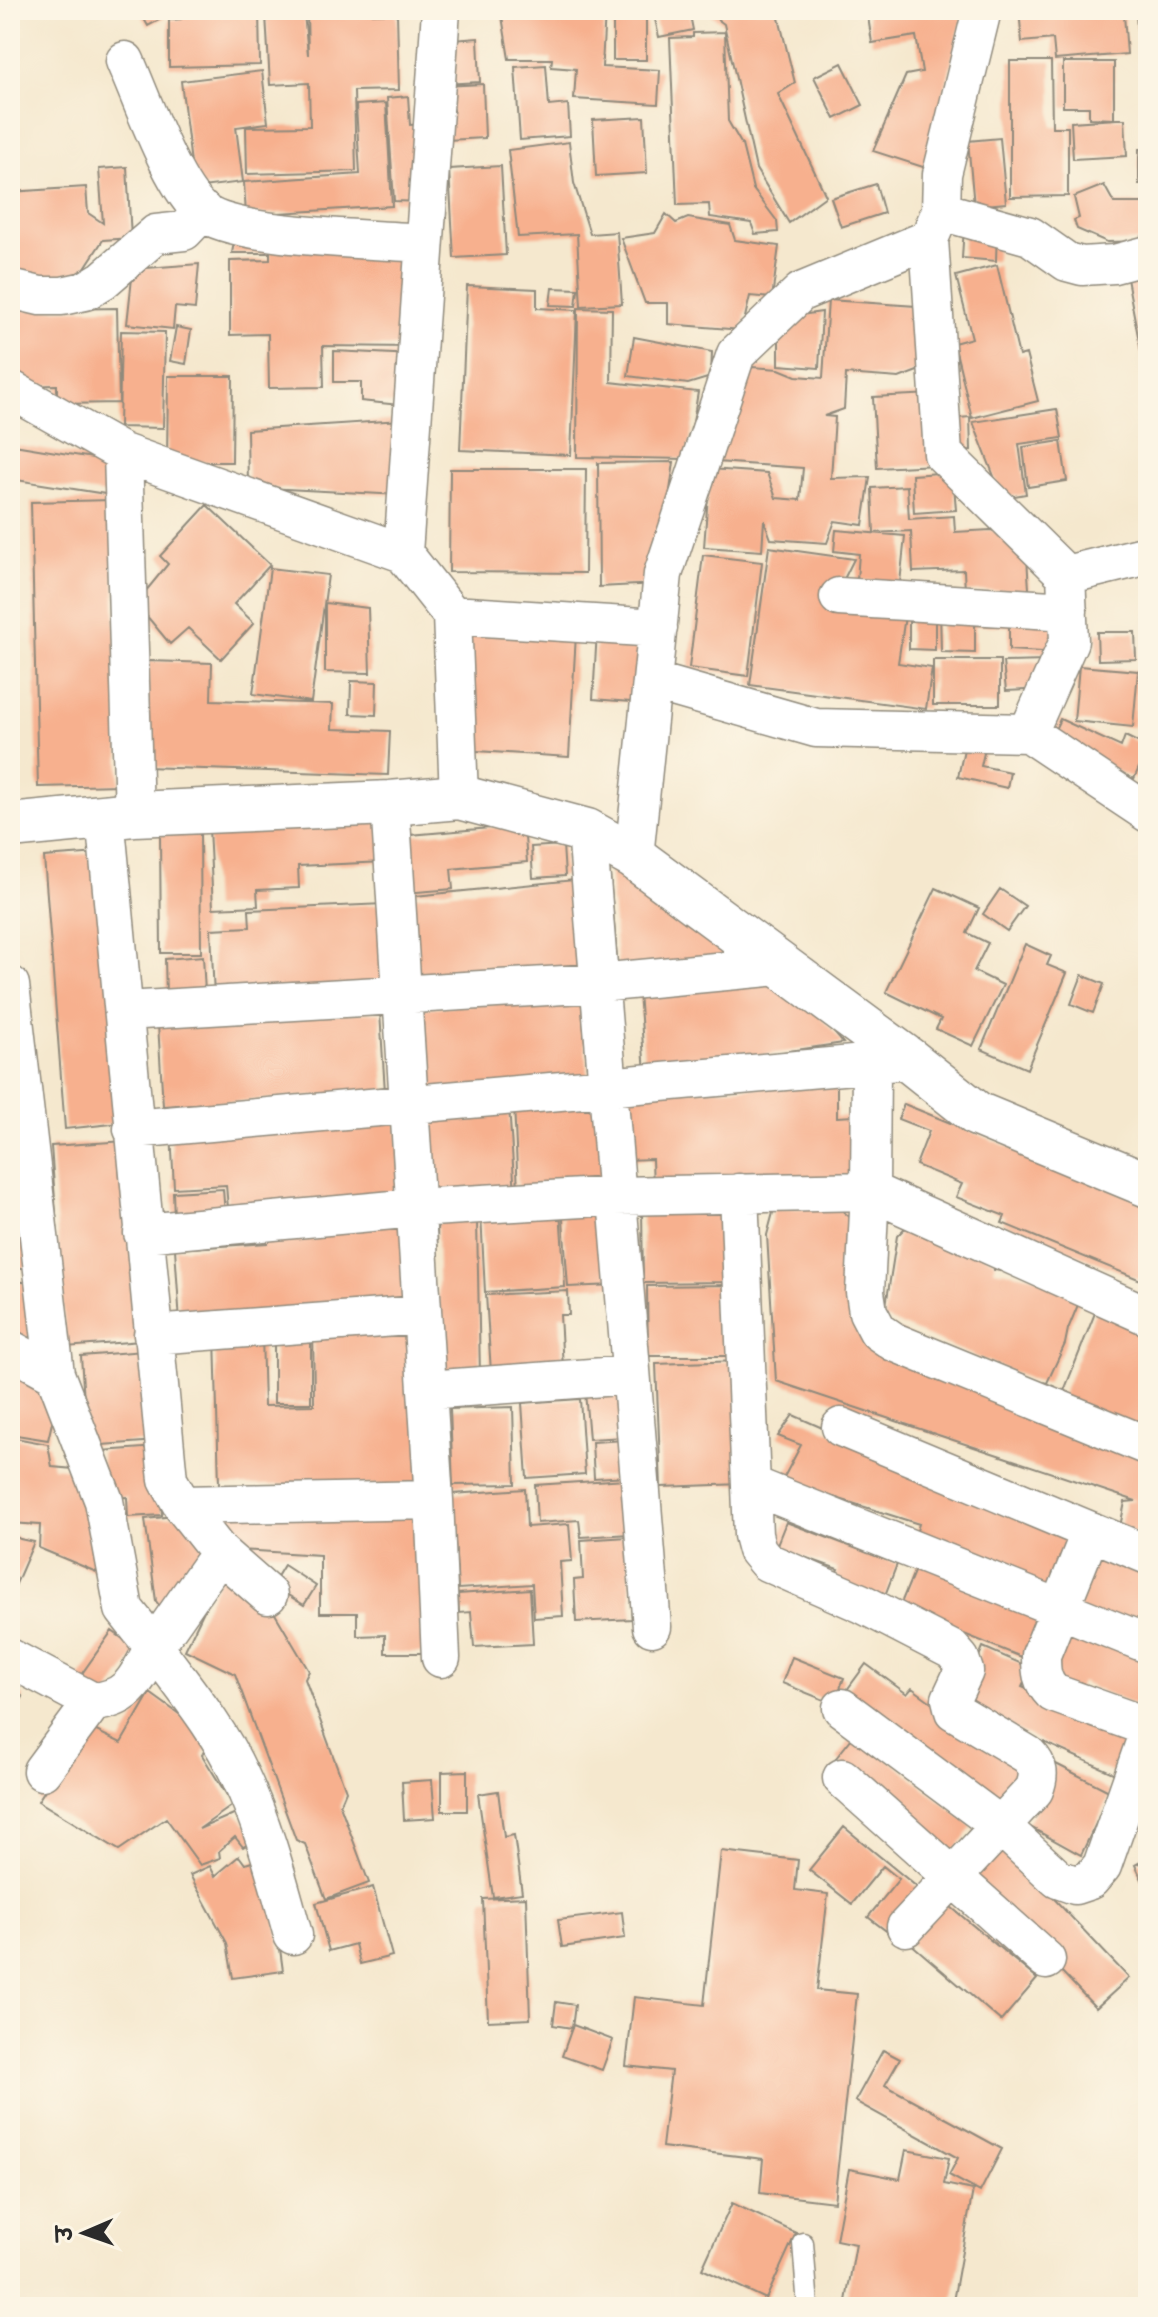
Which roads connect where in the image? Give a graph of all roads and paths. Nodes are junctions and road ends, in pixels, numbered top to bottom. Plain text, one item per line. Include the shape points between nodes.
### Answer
1 (441, 10) edge
2 (982, 10) edge
3 (125, 61) dead end
4 (203, 211) junction
5 (935, 225) junction
6 (424, 243) junction
7 (1148, 255) edge
8 (10, 289) edge
9 (10, 389) edge
10 (123, 453) junction
11 (403, 553) junction
12 (1148, 555) edge
13 (1067, 593) junction
14 (839, 597) dead end
15 (452, 615) junction
16 (658, 628) junction
17 (652, 681) junction
18 (1028, 733) junction
19 (459, 797) junction
20 (390, 803) junction
21 (1148, 813) edge
22 (119, 815) junction
23 (10, 826) edge
24 (587, 831) junction
25 (634, 857) junction
26 (779, 966) junction
27 (598, 983) junction
28 (10, 985) edge
29 (402, 996) junction
30 (125, 1011) junction
31 (890, 1062) junction
32 (607, 1088) junction
33 (408, 1104) junction
34 (133, 1129) junction
35 (1148, 1185) edge
36 (870, 1191) junction
37 (739, 1193) junction
38 (616, 1196) junction
39 (415, 1208) junction
40 (143, 1233) junction
41 (422, 1315) junction
42 (1148, 1316) edge
43 (153, 1335) junction
44 (10, 1349) edge
45 (55, 1374) junction
46 (631, 1375) junction
47 (427, 1390) junction
48 (841, 1427) dead end
49 (1148, 1446) edge
50 (751, 1485) junction
51 (434, 1500) junction
52 (182, 1505) junction
53 (1091, 1531) junction
54 (220, 1553) junction
55 (1148, 1555) edge
56 (268, 1595) dead end
57 (1058, 1609) junction
58 (652, 1627) dead end
59 (1148, 1644) edge
60 (154, 1647) junction
61 (10, 1658) edge
62 (441, 1658) dead end
63 (93, 1702) junction
64 (842, 1708) dead end
65 (1148, 1727) edge
66 (1148, 1734) edge
67 (42, 1771) dead end
68 (842, 1778) dead end
69 (1002, 1827) junction
70 (953, 1877) junction
71 (906, 1927) dead end
72 (293, 1935) dead end
73 (1046, 1960) dead end
74 (803, 2243) dead end
75 (808, 2307) edge

1 - 6 street
2 - 5 street via 942,174
3 - 4 street via 180,185
4 - 6 street via 226,225
4 - 8 street via 184,231 156,234 85,291 40,296
5 - 7 street via 1030,236 1067,262 1082,266
5 - 13 street via 943,454
5 - 16 street via 801,292 736,354 663,574
6 - 11 street
9 - 10 street
10 - 11 street
10 - 22 street
11 - 15 street
12 - 13 street
13 - 14 street
13 - 18 street via 1069,641
15 - 16 street
15 - 19 street
16 - 17 street
17 - 18 street via 816,728
17 - 25 street
18 - 21 street
19 - 20 main road
19 - 24 main road
20 - 22 main road
20 - 29 street
22 - 23 main road
22 - 30 street
24 - 25 main road
24 - 27 street
25 - 26 main road
26 - 27 street
26 - 31 main road
27 - 29 street
27 - 32 street
28 - 45 street
29 - 30 street
29 - 33 street
30 - 34 street
31 - 32 street
31 - 35 main road via 977,1114
31 - 36 street
32 - 33 street
32 - 38 street
33 - 34 street
33 - 39 street
34 - 40 street
36 - 37 street
36 - 42 street
36 - 49 street via 865,1292 878,1331
37 - 38 street
37 - 50 street
38 - 39 street
38 - 46 street
39 - 40 street
39 - 41 street
40 - 43 street
41 - 43 street
41 - 47 street
43 - 52 street via 168,1480
44 - 45 street
45 - 60 street via 104,1501 124,1609
46 - 47 street
46 - 58 street
47 - 51 street
48 - 53 street
50 - 57 street
50 - 69 street via 753,1535 767,1562 863,1604 960,1659 964,1671 951,1699 954,1711 1037,1765 1034,1790
51 - 52 street
51 - 62 street
52 - 54 street
53 - 55 street
53 - 57 street
54 - 56 street
54 - 60 street
57 - 59 street
57 - 65 street via 1041,1655 1044,1684 1053,1693
60 - 63 street via 129,1691
60 - 72 street via 215,1730 240,1776 265,1838
61 - 63 street
63 - 67 street
64 - 69 street
66 - 69 street via 1102,1866 1090,1880 1075,1885 1058,1879
68 - 70 street
69 - 70 street
70 - 71 street
70 - 73 street
74 - 75 lane

